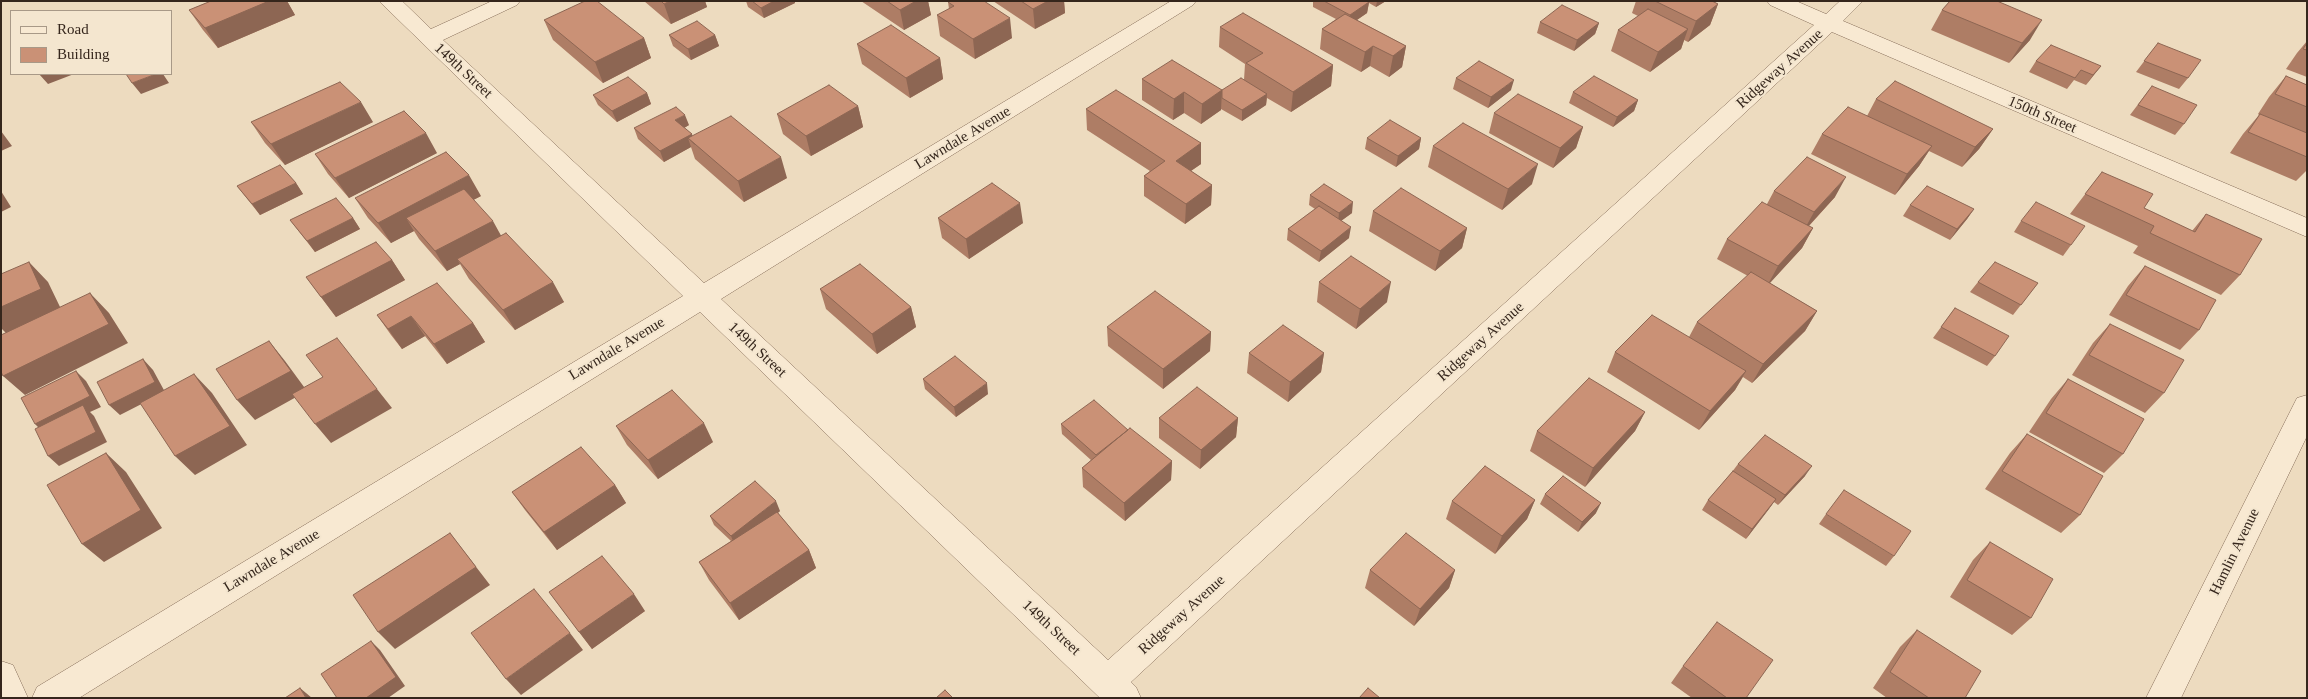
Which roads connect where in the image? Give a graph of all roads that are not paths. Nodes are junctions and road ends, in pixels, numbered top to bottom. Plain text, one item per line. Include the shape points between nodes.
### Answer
1 (389, 1) edge
2 (510, 1) edge
3 (1186, 1) edge
4 (1777, 1) edge
5 (1853, 1) edge
6 (1829, 24) junction
7 (428, 38) junction
8 (2307, 228) edge
9 (702, 298) junction
10 (2307, 406) edge
11 (1, 676) edge
12 (1116, 690) edge
13 (11, 698) edge
14 (49, 698) edge
15 (2163, 698) edge

1 - 7 street, 149th Street
2 - 7 street
3 - 9 street, Lawndale Avenue
4 - 6 street, 150th Street
5 - 6 street, Ridgeway Avenue
6 - 8 street, 150th Street
6 - 12 street, Ridgeway Avenue
7 - 9 street, 149th Street
9 - 12 street, 149th Street
9 - 14 street, Lawndale Avenue
10 - 15 street, Hamlin Avenue
11 - 13 street

